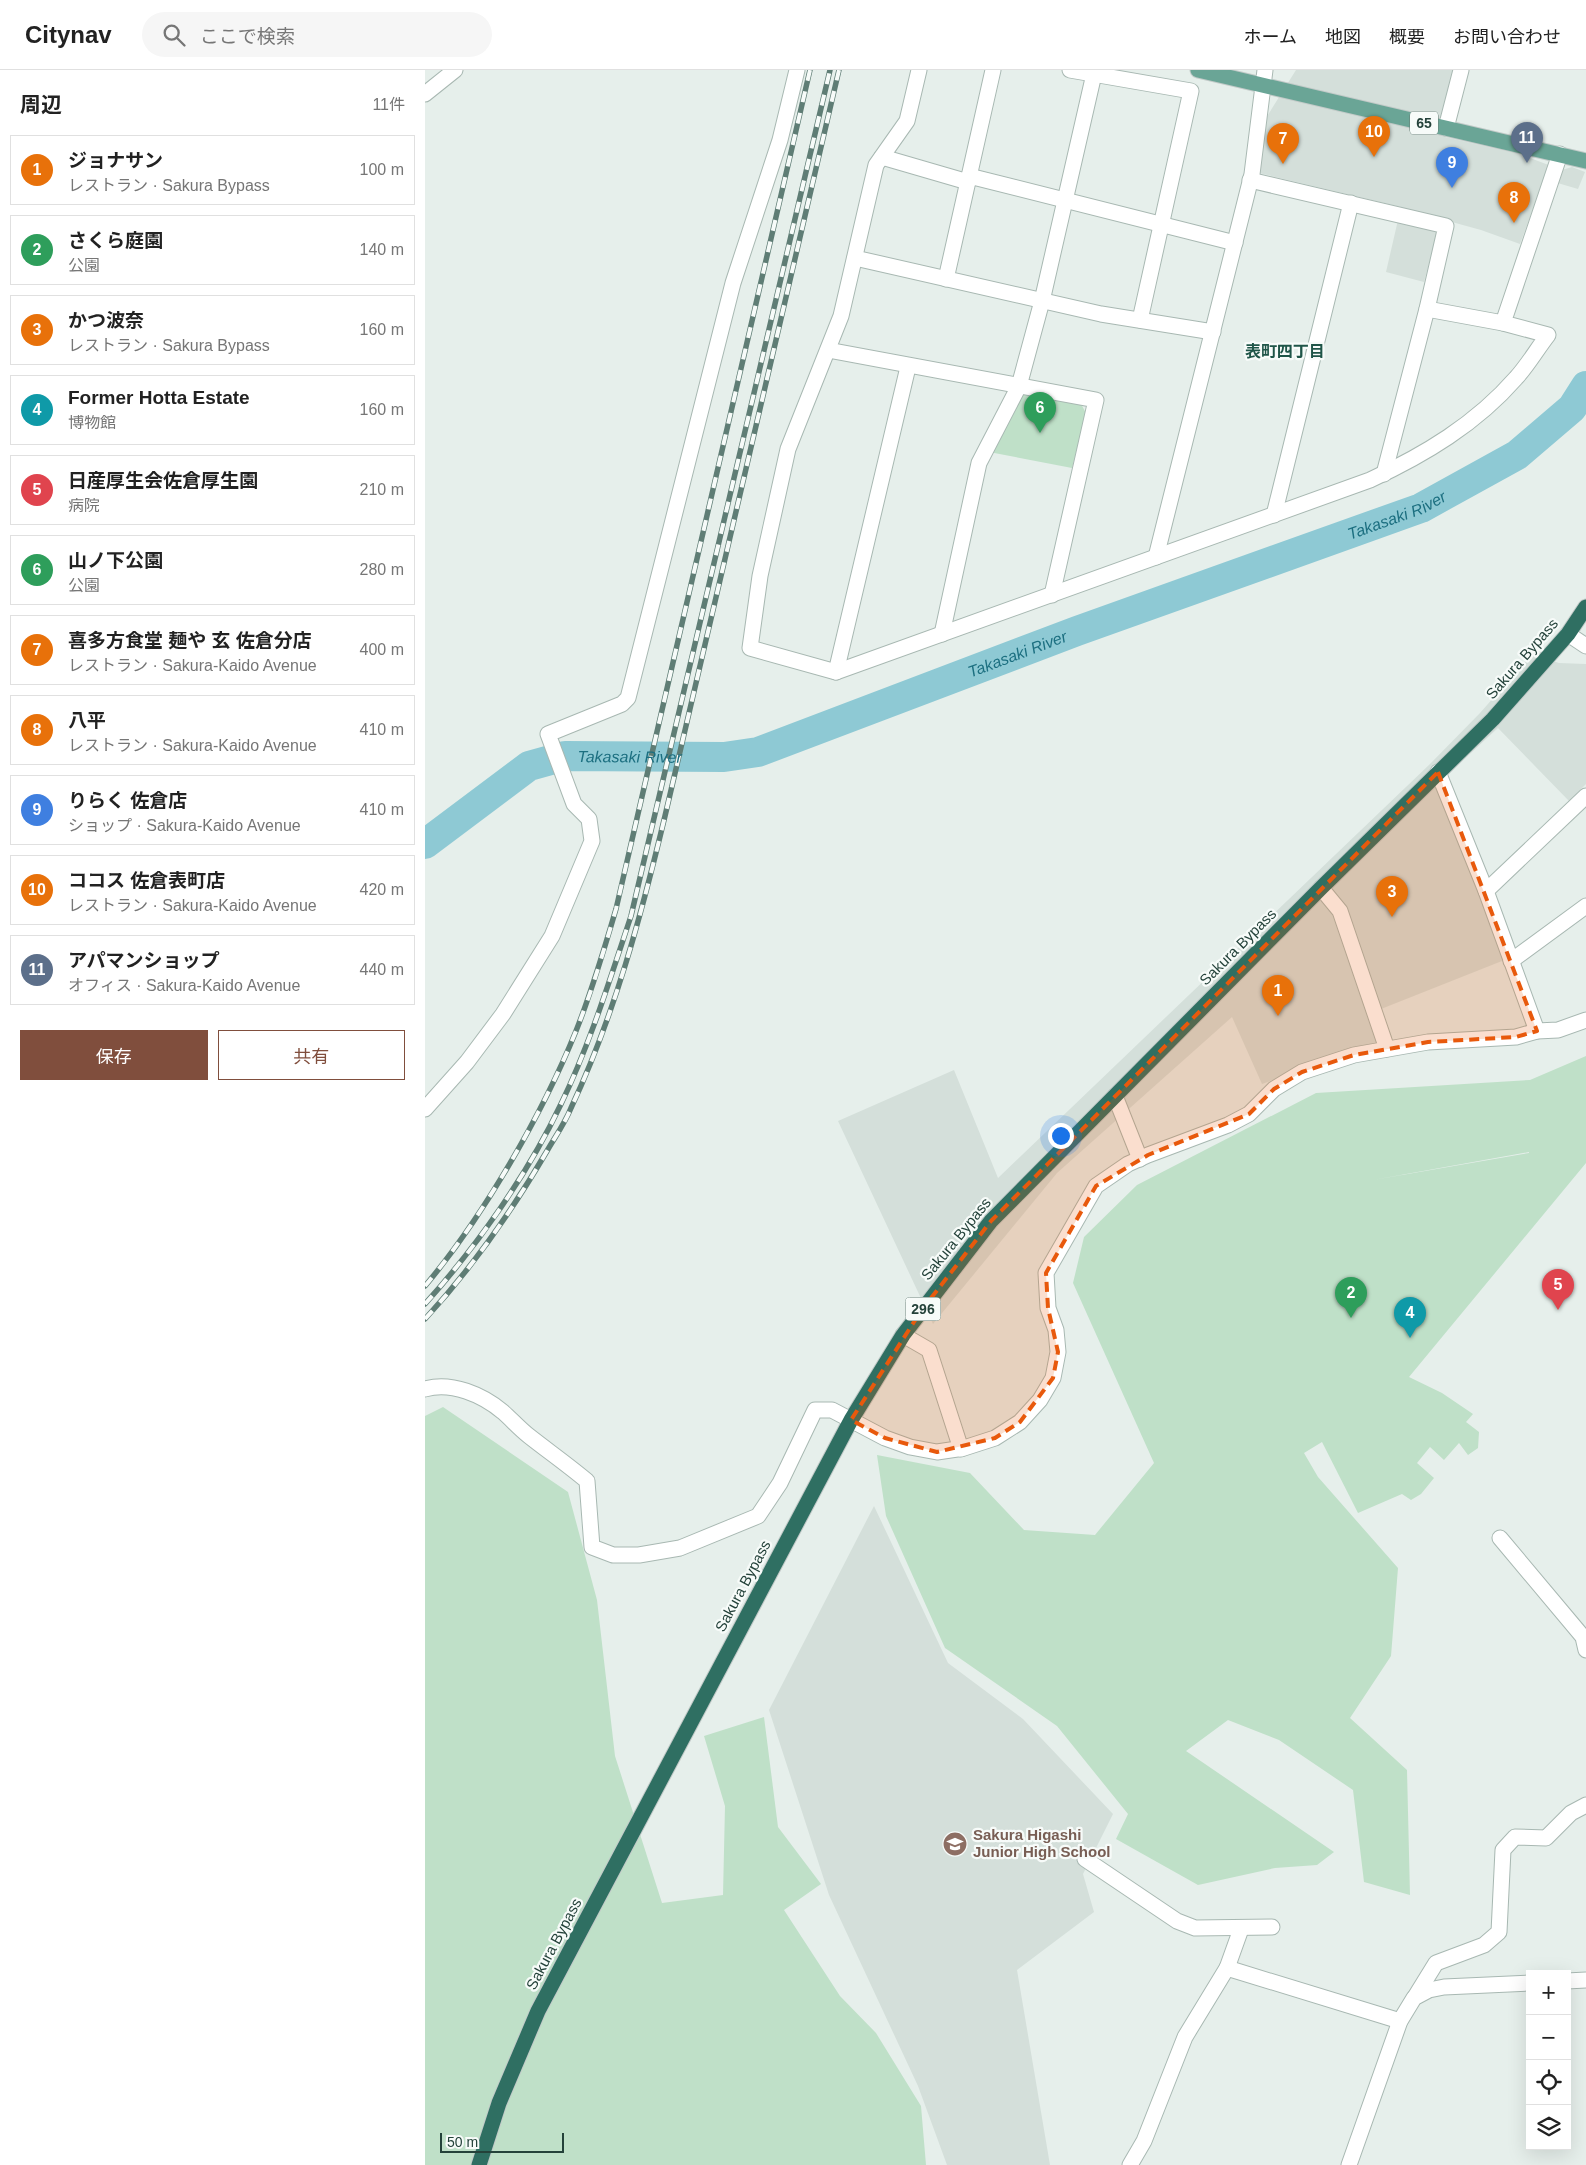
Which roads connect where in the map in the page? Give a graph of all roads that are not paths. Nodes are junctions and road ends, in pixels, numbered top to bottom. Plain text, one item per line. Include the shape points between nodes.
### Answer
1 (455, 70) edge
2 (797, 70) edge
3 (919, 70) edge
4 (993, 70) edge
5 (1070, 70) edge
6 (1198, 70) edge
7 (1265, 70) edge
8 (1461, 70) edge
9 (1094, 74) junction
10 (1262, 85) junction
11 (425, 94) edge
12 (1446, 128) junction
13 (1560, 154) junction
14 (882, 157) junction
15 (1586, 161) edge
16 (969, 179) junction
17 (1250, 180) junction
18 (1066, 200) junction
19 (1351, 202) junction
20 (1161, 224) junction
21 (1235, 242) junction
22 (855, 258) junction
23 (946, 279) junction
24 (1042, 301) junction
25 (1427, 309) junction
26 (1140, 320) junction
27 (1503, 323) junction
28 (1213, 332) junction
29 (827, 350) junction
30 (908, 367) junction
31 (1019, 386) junction
32 (1384, 474) junction
33 (1274, 515) junction
34 (1156, 557) junction
35 (1052, 594) junction
36 (1586, 607) edge
37 (942, 634) junction
38 (1568, 634) junction
39 (1586, 646) edge
40 (836, 672) junction
41 (1438, 772) junction
42 (1586, 796) edge
43 (1321, 888) junction
44 (1486, 891) junction
45 (1586, 906) edge
46 (1511, 960) junction
47 (1586, 1020) edge
48 (1537, 1031) junction
49 (1387, 1049) junction
50 (1115, 1096) junction
51 (425, 1109) edge
52 (1139, 1159) junction
53 (903, 1335) junction
54 (425, 1389) edge
55 (851, 1420) junction
56 (961, 1449) junction
57 (1501, 1538) dead end
58 (1586, 1650) edge
59 (1586, 1805) edge
60 (1085, 1859) dead end
61 (1272, 1927) dead end
62 (1241, 1929) junction
63 (1227, 1968) junction
64 (1586, 1980) edge
65 (1571, 1981) edge
66 (1526, 1983) edge
67 (1414, 1998) junction
68 (1400, 2021) junction
69 (479, 2165) edge
70 (1130, 2165) edge
71 (1349, 2165) edge

1 - 11 street
2 - 51 street via 780,140 733,283 628,698 622,704 548,734 574,804 589,819 592,841 552,936 503,1014 467,1062
3 - 14 street via 907,121
4 - 16 street
5 - 9 street
6 - 10 main road, 65
7 - 10 street
8 - 12 street
9 - 18 street
9 - 20 street via 1191,91
10 - 12 main road, 65
10 - 17 street
12 - 13 main road, 65
13 - 15 main road, 65
13 - 27 street
14 - 16 street
14 - 22 street via 876,165
16 - 18 street
16 - 23 street
17 - 19 street
17 - 21 street
18 - 20 street
18 - 24 street
19 - 25 street via 1446,226
19 - 33 street
20 - 21 street
20 - 26 street
21 - 28 street
22 - 23 street
22 - 29 street via 841,316
23 - 24 street
24 - 26 street
24 - 31 street
25 - 27 street
25 - 32 street
26 - 28 street
27 - 32 street via 1548,335 1516,379 1465,426 1412,461
28 - 34 street
29 - 30 street
29 - 40 street via 788,449 760,576 750,648
30 - 31 street
30 - 40 street
31 - 35 street via 1096,400
31 - 37 street via 979,463
32 - 33 street
33 - 34 street
34 - 35 street
35 - 37 street
36 - 38 highway, Sakura Bypass / 296
37 - 40 street
38 - 39 street
38 - 41 highway, Sakura Bypass / 296 via 1493,719
41 - 43 highway, Sakura Bypass / 296
41 - 44 street
42 - 44 street
43 - 49 street via 1340,911
43 - 50 highway, Sakura Bypass / 296
44 - 46 street
45 - 46 street
46 - 48 street
47 - 48 street via 1557,1030
48 - 49 street via 1516,1037 1428,1042
49 - 52 street via 1354,1055 1302,1072 1274,1090 1249,1114 1228,1126
50 - 52 street
50 - 53 highway, Sakura Bypass / 296 via 991,1221
52 - 56 street via 1096,1186 1046,1273 1048,1308 1056,1330 1058,1352 1053,1378 1040,1400 1020,1422 995,1438
53 - 55 highway, Sakura Bypass / 296
53 - 56 street via 929,1350
54 - 55 street via 436,1386 471,1392 502,1411 587,1481 593,1547 613,1555 639,1556 680,1548 758,1516 780,1483 815,1410 832,1410
55 - 56 street via 910,1447 937,1452
55 - 69 highway, Sakura Bypass / 296 via 538,2011 499,2103
57 - 58 street via 1583,1637
59 - 67 street via 1571,1813 1547,1838 1515,1837 1503,1850 1499,1932 1484,1945 1436,1963
60 - 62 street via 1177,1921 1195,1928
61 - 62 street
62 - 63 street
63 - 68 street
63 - 70 street via 1185,2037 1144,2141
64 - 65 street
66 - 67 street via 1444,1988 1429,1990
67 - 68 street
68 - 71 street

